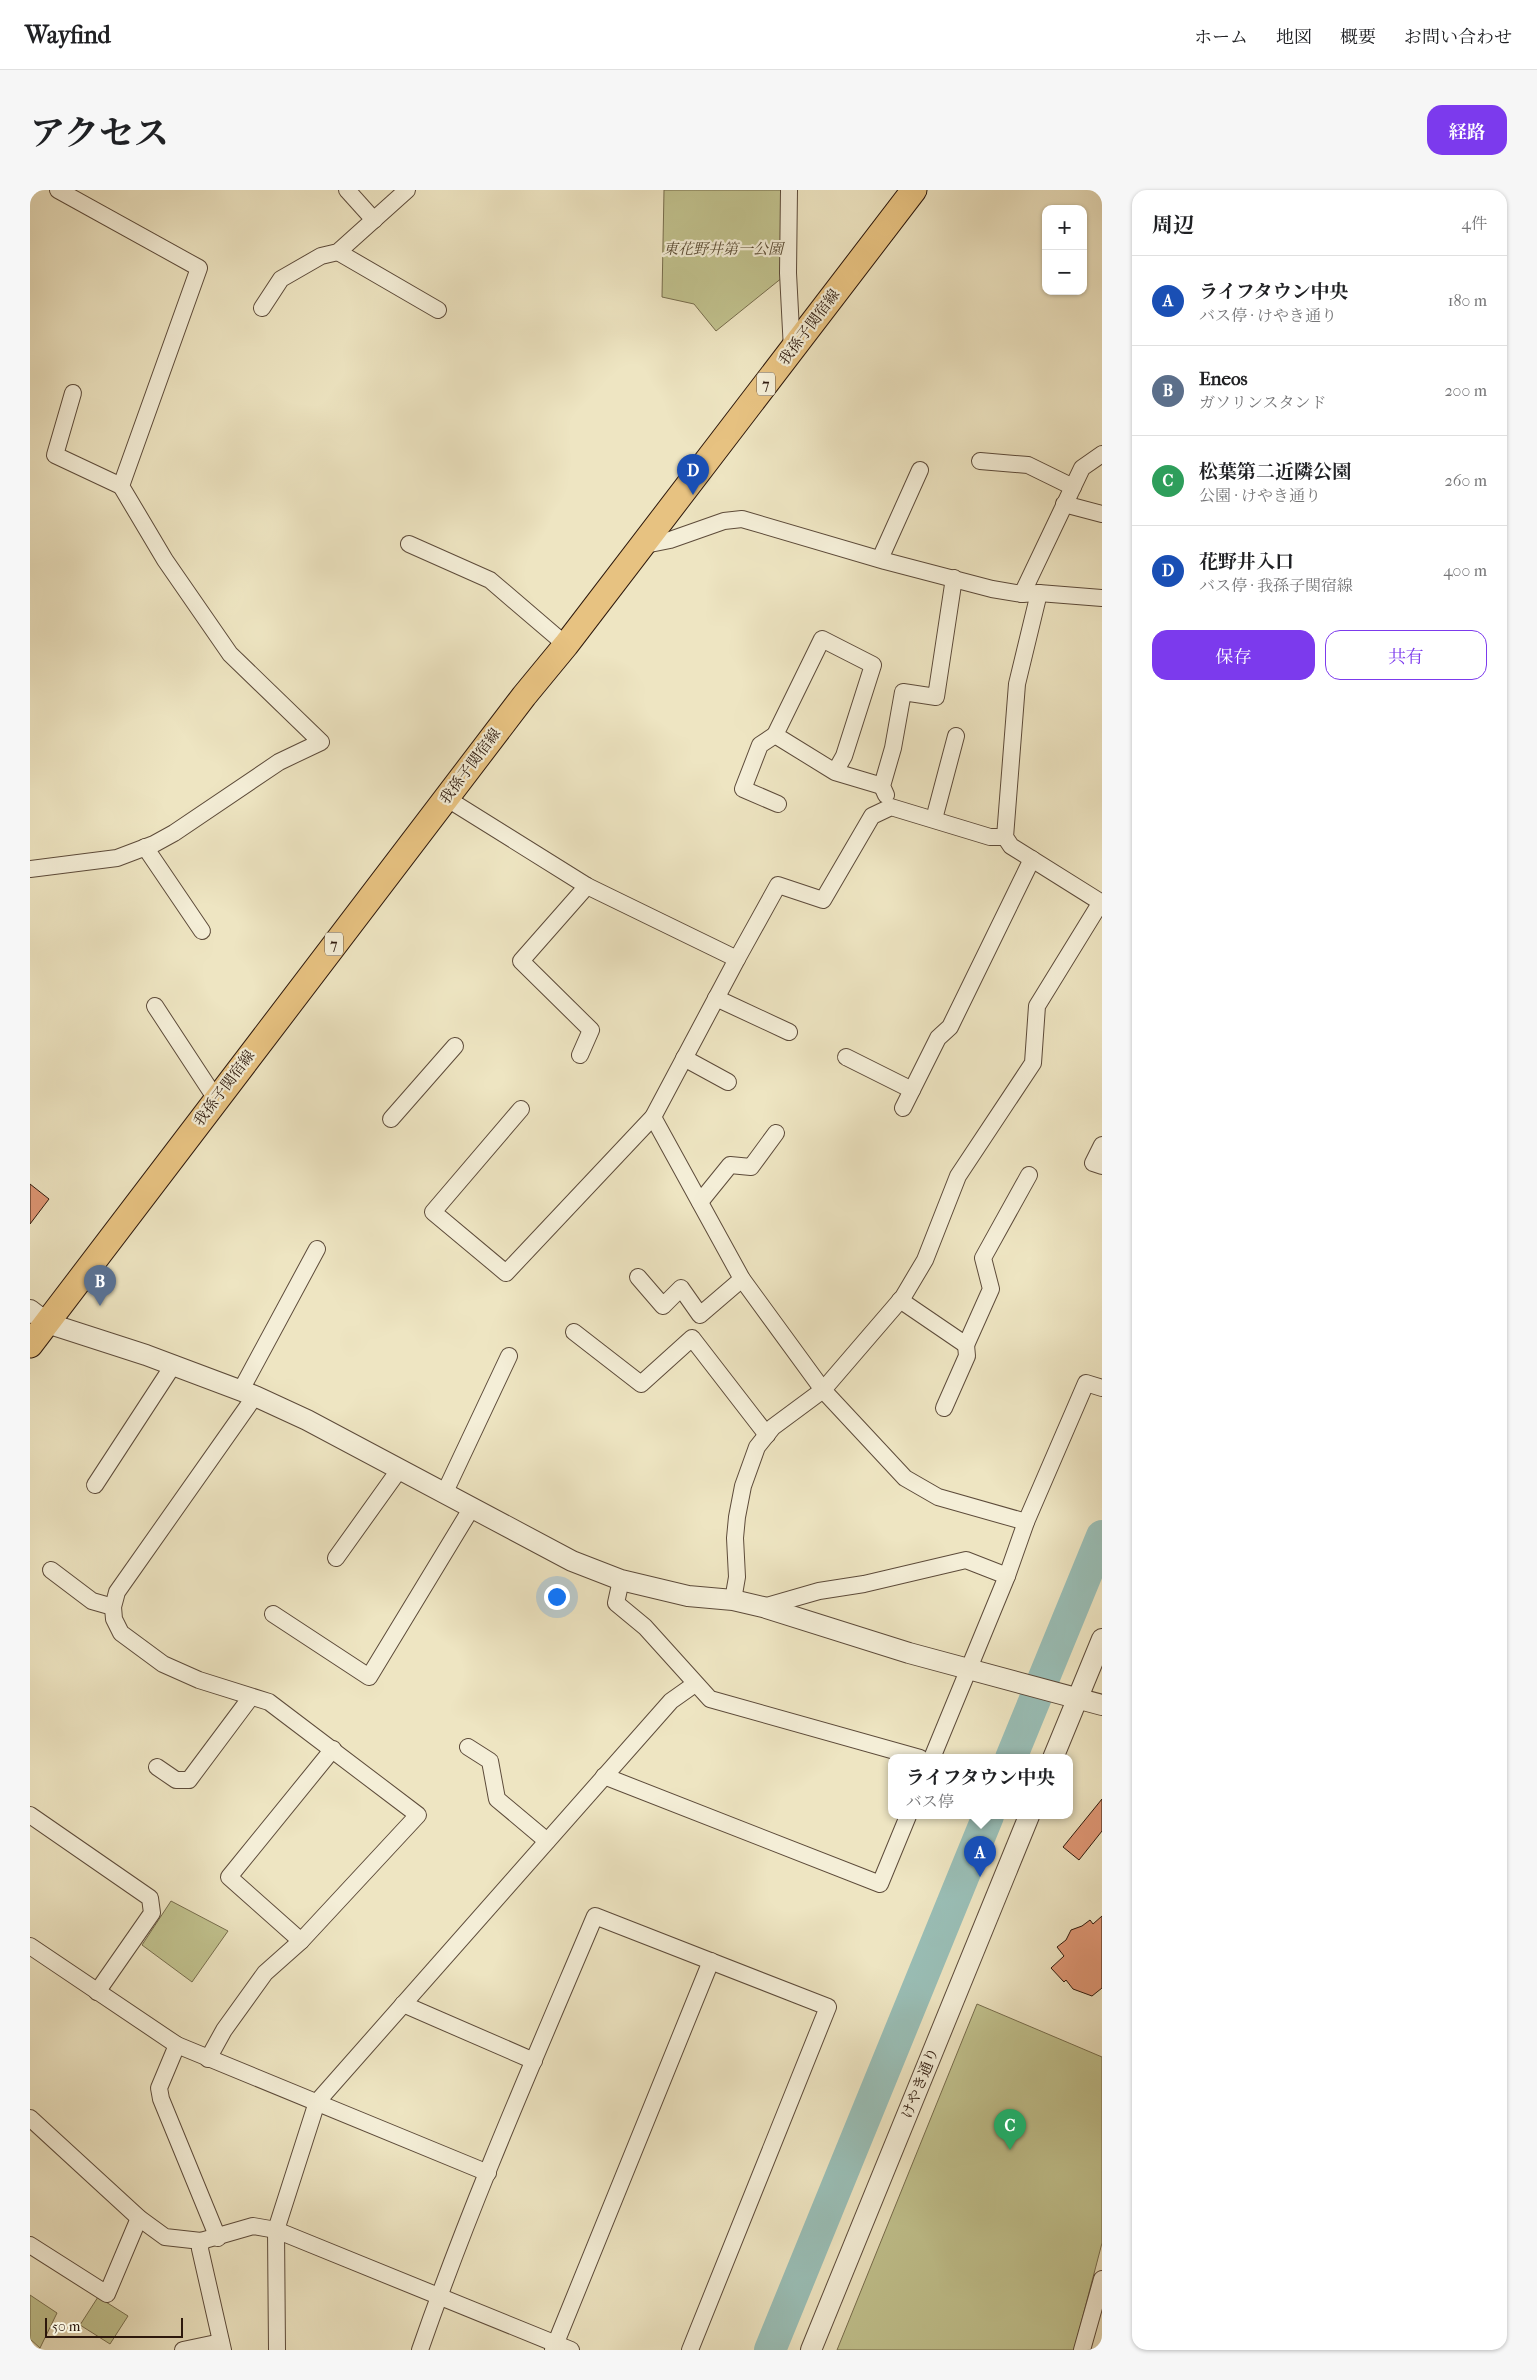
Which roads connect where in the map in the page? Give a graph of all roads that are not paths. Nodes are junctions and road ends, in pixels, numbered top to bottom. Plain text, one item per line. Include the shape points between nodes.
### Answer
1 (58, 190) edge
2 (348, 190) edge
3 (407, 190) edge
4 (789, 190) edge
5 (914, 190) edge
6 (374, 220) junction
7 (338, 252) junction
8 (262, 308) dead end
9 (438, 310) dead end
10 (792, 350) junction
11 (73, 393) dead end
12 (1102, 454) edge
13 (980, 461) dead end
14 (920, 470) dead end
15 (121, 486) junction
16 (1072, 487) junction
17 (1064, 504) junction
18 (1102, 514) edge
19 (409, 544) dead end
20 (640, 546) junction
21 (880, 560) junction
22 (954, 578) junction
23 (1039, 593) junction
24 (1022, 594) junction
25 (1102, 598) edge
26 (566, 645) junction
27 (775, 735) junction
28 (956, 736) dead end
29 (835, 772) junction
30 (882, 786) junction
31 (446, 798) junction
32 (778, 804) dead end
33 (891, 807) junction
34 (934, 819) junction
35 (1005, 837) junction
36 (145, 847) junction
37 (1032, 859) junction
38 (30, 870) edge
39 (587, 886) junction
40 (1102, 903) edge
41 (202, 931) dead end
42 (737, 959) junction
43 (716, 998) junction
44 (155, 1006) dead end
45 (789, 1032) dead end
46 (456, 1046) dead end
47 (580, 1055) dead end
48 (846, 1056) dead end
49 (684, 1058) junction
50 (728, 1082) dead end
51 (912, 1090) junction
52 (216, 1099) junction
53 (902, 1108) dead end
54 (521, 1109) dead end
55 (653, 1117) junction
56 (391, 1119) dead end
57 (776, 1133) dead end
58 (1102, 1145) edge
59 (1102, 1166) edge
60 (1029, 1175) dead end
61 (700, 1202) junction
62 (318, 1249) dead end
63 (638, 1276) dead end
64 (742, 1279) junction
65 (900, 1300) junction
66 (38, 1316) edge
67 (574, 1332) dead end
68 (30, 1345) edge
69 (966, 1345) junction
70 (509, 1356) dead end
71 (174, 1364) junction
72 (1102, 1388) edge
73 (823, 1390) junction
74 (248, 1393) junction
75 (944, 1408) dead end
76 (767, 1435) junction
77 (399, 1470) junction
78 (95, 1484) dead end
79 (444, 1494) junction
80 (471, 1509) junction
81 (1026, 1522) junction
82 (336, 1558) dead end
83 (51, 1570) dead end
84 (1007, 1576) junction
85 (621, 1580) junction
86 (733, 1600) junction
87 (113, 1607) junction
88 (763, 1607) junction
89 (273, 1614) dead end
90 (1102, 1639) edge
91 (969, 1668) junction
92 (695, 1684) junction
93 (251, 1697) junction
94 (1077, 1699) junction
95 (1102, 1705) edge
96 (468, 1747) dead end
97 (333, 1749) junction
98 (906, 1754) edge
99 (934, 1754) edge
100 (1055, 1754) edge
101 (157, 1767) dead end
102 (604, 1776) junction
103 (30, 1814) edge
104 (907, 1819) edge
105 (1028, 1819) edge
106 (547, 1841) junction
107 (301, 1941) junction
108 (30, 1946) edge
109 (711, 1961) junction
110 (97, 1992) junction
111 (404, 2004) junction
112 (177, 2045) junction
113 (208, 2059) junction
114 (534, 2061) junction
115 (317, 2102) junction
116 (30, 2118) edge
117 (488, 2173) junction
118 (139, 2218) junction
119 (276, 2230) junction
120 (218, 2238) junction
121 (201, 2241) junction
122 (30, 2245) edge
123 (1102, 2279) edge
124 (439, 2296) junction
125 (222, 2346) edge
126 (560, 2348) edge
127 (183, 2350) edge
128 (277, 2350) edge
129 (420, 2350) edge
130 (690, 2350) edge
131 (811, 2350) edge
132 (1082, 2350) edge

1 - 15 street via 198,268
2 - 6 street
3 - 6 street
4 - 10 street via 788,273
5 - 10 main road, 我孫子関宿線 / 7
6 - 7 street
7 - 8 street via 322,256 281,279
7 - 9 street
10 - 20 main road, 我孫子関宿線 / 7
11 - 15 street via 55,455
12 - 16 street via 1082,468
13 - 16 street via 1028,465
14 - 21 street
15 - 36 street via 165,560 230,654 321,742 278,762 174,832
16 - 17 street
17 - 18 street
17 - 24 street
19 - 26 street via 490,580
20 - 21 street via 670,540 724,521 742,519
20 - 26 main road, 我孫子関宿線 / 7
21 - 22 street
22 - 24 street
22 - 30 street via 936,697 903,692
23 - 24 street
23 - 25 street
23 - 35 street via 1017,684
26 - 31 main road, 我孫子関宿線 / 7
27 - 29 street
27 - 29 street via 822,639 873,665 844,756
27 - 32 street via 760,745 743,788
28 - 34 street
29 - 30 street
30 - 33 street
31 - 39 street
31 - 52 main road, 我孫子関宿線 / 7
33 - 34 street
33 - 42 street via 872,816 823,900 778,885
34 - 35 street via 990,837
35 - 37 street via 1011,846
36 - 38 street via 117,858
36 - 41 street
37 - 40 street
37 - 51 street via 950,1027 938,1038
39 - 42 street
39 - 47 street via 521,962 591,1030
40 - 65 street via 1037,1006 1033,1063 958,1176 925,1260
42 - 43 street
43 - 45 street
43 - 49 street
44 - 52 street
46 - 56 street
48 - 51 street
49 - 50 street
49 - 55 street
51 - 53 street
52 - 66 main road, 我孫子関宿線 / 7
54 - 55 street via 433,1212 506,1273
55 - 61 street
57 - 61 street via 751,1166 730,1165
58 - 59 street via 1093,1162
60 - 69 street via 983,1258 991,1289
61 - 64 street
62 - 74 street
63 - 64 street via 663,1306 681,1288 700,1315
64 - 73 street
65 - 69 street
65 - 73 street
66 - 68 main road, 我孫子関宿線 / 7
66 - 71 street
67 - 76 street via 641,1384 692,1338
69 - 75 street via 967,1356
70 - 79 street
71 - 74 street
71 - 78 street
72 - 81 street via 1086,1383
73 - 76 street
73 - 81 street via 904,1478 938,1497
74 - 77 street via 307,1420
74 - 87 street via 116,1592
76 - 86 street via 757,1447 743,1486 735,1538 737,1577
77 - 79 street
77 - 82 street
79 - 80 street
80 - 85 street via 572,1561
80 - 89 street via 369,1676
81 - 84 street
83 - 87 street via 92,1600
84 - 88 street via 966,1560 819,1591
84 - 91 street
85 - 86 street via 688,1596
85 - 92 street via 616,1603 645,1627
86 - 88 street
87 - 93 street via 114,1619 121,1633 163,1664
88 - 91 street via 909,1653
90 - 94 street
91 - 94 street
91 - 99 street
92 - 98 street via 710,1699
92 - 102 street via 671,1701
93 - 97 street via 269,1702
93 - 101 street via 189,1780 176,1780
94 - 95 street
94 - 100 street
96 - 106 street via 490,1761 497,1799
97 - 107 street via 228,1877
97 - 107 street via 418,1815
102 - 104 street via 880,1884
102 - 106 street
103 - 110 street via 150,1898 152,1913
105 - 131 street, けやき通り
106 - 111 street
107 - 113 street via 265,1973 224,2030
108 - 110 street
109 - 114 street via 595,1916
109 - 126 street
109 - 130 street via 828,2007
110 - 112 street
111 - 114 street
111 - 115 street
112 - 113 street
112 - 120 street via 162,2078 160,2094
113 - 115 street
114 - 117 street
115 - 117 street
115 - 119 street
116 - 118 street
117 - 124 street
118 - 121 street via 165,2236
118 - 122 street via 107,2294
119 - 120 street via 253,2226
119 - 124 street
119 - 128 street
120 - 121 street
121 - 125 street via 200,2249
123 - 132 street
124 - 126 street
124 - 129 street
125 - 127 street

